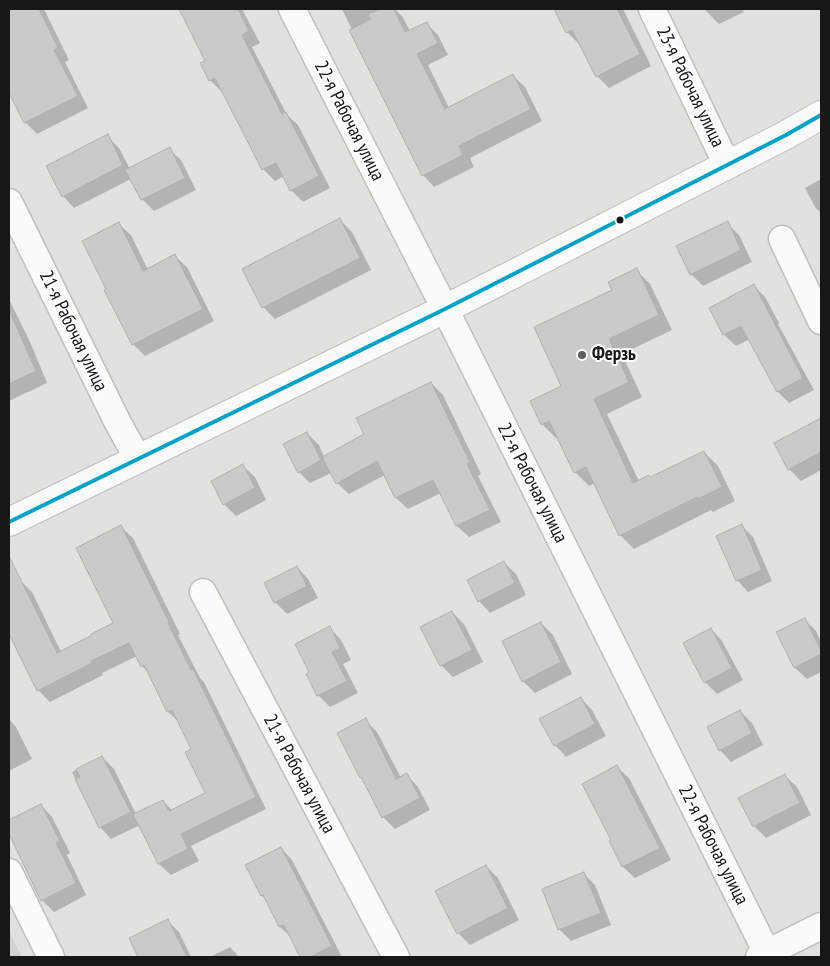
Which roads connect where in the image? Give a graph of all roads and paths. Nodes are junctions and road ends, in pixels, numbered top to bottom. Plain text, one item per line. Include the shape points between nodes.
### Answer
1 (292, 9) edge
2 (652, 9) edge
3 (821, 115) edge
4 (727, 165) junction
5 (9, 202) edge
6 (782, 239) dead end
7 (444, 309) junction
8 (821, 321) edge
9 (138, 460) junction
10 (9, 522) edge
11 (203, 592) dead end
12 (9, 872) edge
13 (821, 926) edge
14 (765, 956) edge
15 (51, 957) edge
16 (396, 957) edge

1 - 7 street, 22-я Рабочая улица
2 - 4 street, 23-я Рабочая улица
3 - 4 main road
4 - 7 main road
5 - 9 street, 21-я Рабочая улица
6 - 8 street
7 - 9 main road
7 - 14 street, 22-я Рабочая улица
9 - 10 main road
11 - 16 street, 21-я Рабочая улица
12 - 15 street
13 - 14 street

